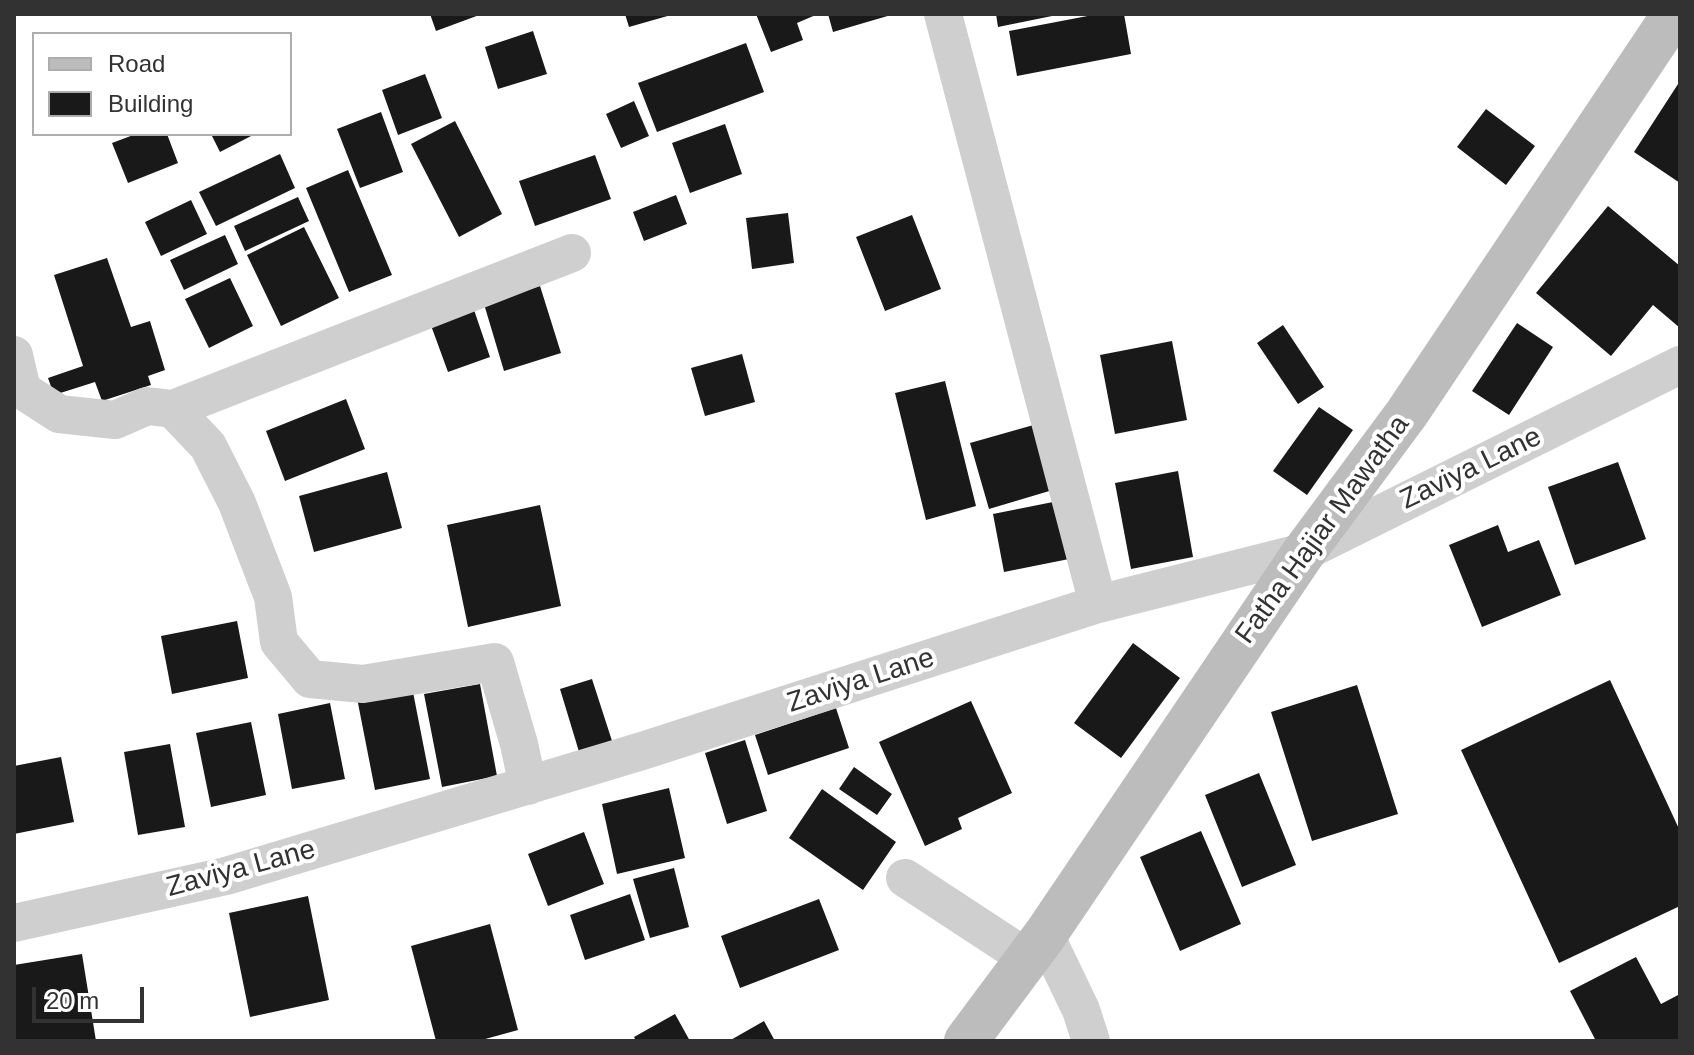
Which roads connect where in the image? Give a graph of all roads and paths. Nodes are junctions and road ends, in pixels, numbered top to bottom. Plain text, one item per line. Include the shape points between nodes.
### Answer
1 (943, 14) edge
2 (1674, 14) edge
3 (572, 253) dead end
4 (14, 355) edge
5 (1680, 365) edge
6 (173, 409) junction
7 (1304, 552) junction
8 (1098, 604) junction
9 (528, 786) junction
10 (905, 878) dead end
11 (14, 923) edge
12 (1036, 947) junction
13 (966, 1041) edge
14 (1091, 1041) edge

1 - 8 street
2 - 7 street, Fatha Hajiar Mawatha via 1407,413
3 - 6 street
4 - 6 street via 22,390 59,414 115,420 147,406
5 - 7 street, Zaviya Lane
6 - 9 street via 208,446 237,503 273,597 279,642 310,679 363,684 495,662
7 - 8 street, Zaviya Lane
7 - 12 street, Fatha Hajiar Mawatha
8 - 9 street, Zaviya Lane
9 - 11 street, Zaviya Lane via 226,876
10 - 12 street
12 - 13 street, Fatha Hajiar Mawatha
12 - 14 street via 1081,1010

